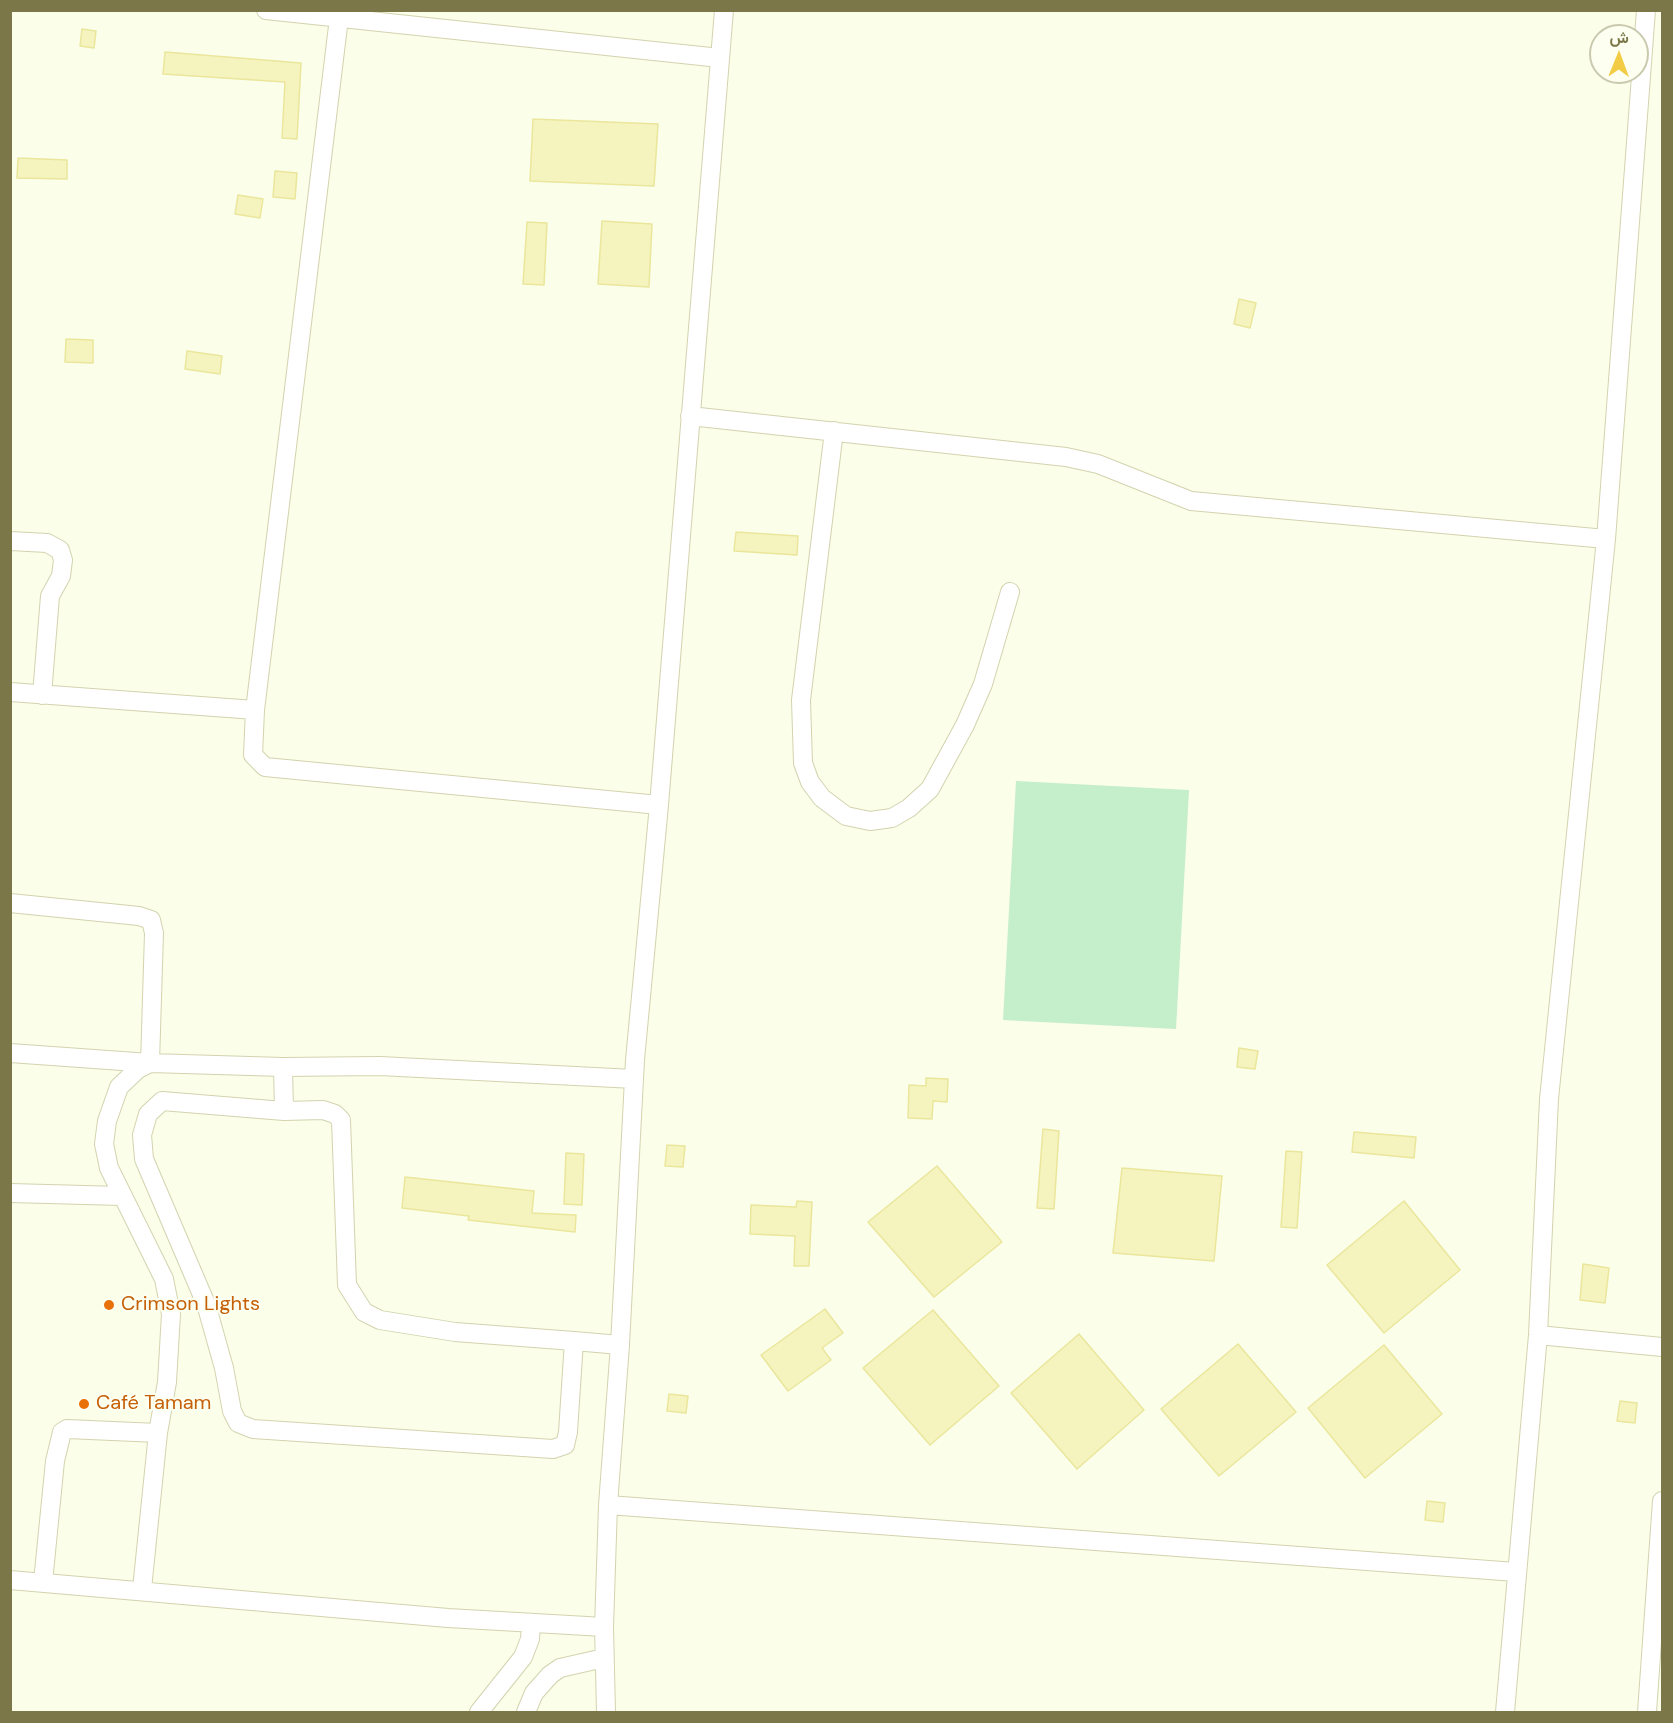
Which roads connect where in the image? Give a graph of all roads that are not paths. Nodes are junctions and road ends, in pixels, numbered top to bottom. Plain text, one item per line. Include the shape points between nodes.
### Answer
1 (266, 10) edge
2 (723, 10) edge
3 (1646, 10) edge
4 (339, 18) junction
5 (720, 58) junction
6 (690, 416) junction
7 (834, 431) junction
8 (1606, 539) junction
9 (10, 541) edge
10 (1010, 592) dead end
11 (10, 692) edge
12 (42, 695) junction
13 (255, 710) junction
14 (659, 805) junction
15 (10, 903) edge
16 (10, 1053) edge
17 (150, 1063) junction
18 (283, 1067) junction
19 (634, 1079) junction
20 (284, 1111) junction
21 (10, 1193) edge
22 (122, 1196) junction
23 (1538, 1335) junction
24 (574, 1341) junction
25 (620, 1345) junction
26 (1662, 1347) edge
27 (158, 1433) junction
28 (1662, 1501) edge
29 (608, 1505) junction
30 (1660, 1552) edge
31 (1516, 1572) junction
32 (10, 1580) edge
33 (43, 1582) junction
34 (142, 1590) junction
35 (531, 1623) junction
36 (604, 1627) junction
37 (604, 1658) junction
38 (479, 1713) edge
39 (526, 1713) edge
40 (606, 1713) edge
41 (1505, 1713) edge
42 (1647, 1713) edge

1 - 4 street
2 - 5 street
3 - 8 street
4 - 5 street
4 - 13 street
5 - 6 street
6 - 7 street
6 - 14 street
7 - 8 street via 1066,457 1098,464 1191,501
7 - 10 street via 801,700 803,763 822,798 846,816 870,821 892,818 930,789 983,684
8 - 23 street via 1549,1099
9 - 12 street via 47,543 60,550 63,560 61,576 50,596
11 - 12 street
12 - 13 street
13 - 14 street via 253,755 265,767
14 - 19 street
15 - 17 street via 151,920 154,944
16 - 17 street
17 - 18 street
17 - 22 street via 119,1087 107,1121 104,1144 109,1168
18 - 19 street via 380,1066
18 - 20 street
19 - 25 street
20 - 24 street via 323,1110 341,1120 347,1285 364,1312 380,1320 455,1332
20 - 24 street via 162,1101 148,1114 142,1136 144,1159 206,1304 238,1423 253,1429 553,1449 565,1445 568,1432
21 - 22 street
22 - 27 street via 164,1279 171,1314 167,1382
23 - 26 street
23 - 31 street
24 - 25 street
25 - 29 street
27 - 33 street via 68,1429 62,1432 55,1461
27 - 34 street
28 - 30 street
29 - 31 street
29 - 36 street
30 - 42 street
31 - 41 street
32 - 33 street
33 - 34 street
34 - 35 street
35 - 36 street
35 - 38 street via 523,1657
36 - 37 street
37 - 39 street via 560,1668 550,1675 534,1693
37 - 40 street

